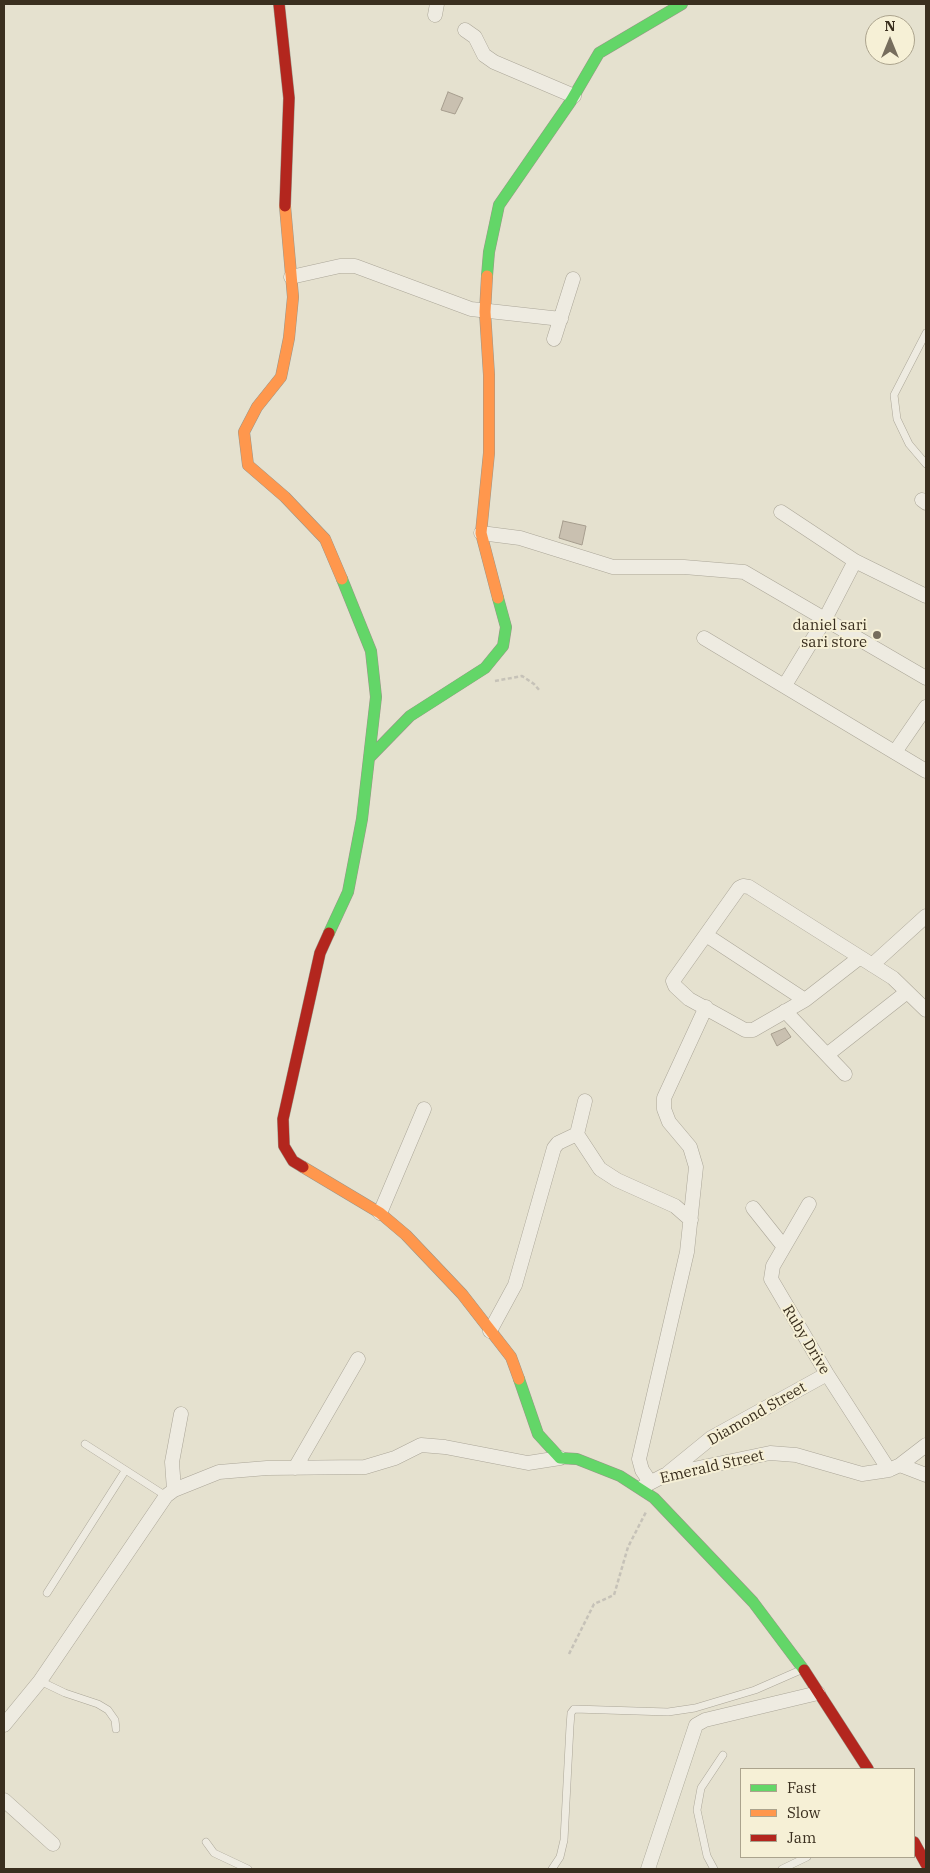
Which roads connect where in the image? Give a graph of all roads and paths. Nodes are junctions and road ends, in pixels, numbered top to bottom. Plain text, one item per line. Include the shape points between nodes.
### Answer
1 (279, 4) edge
2 (682, 4) edge
3 (465, 30) dead end
4 (574, 96) junction
5 (291, 277) junction
6 (573, 279) dead end
7 (485, 312) junction
8 (560, 319) junction
9 (926, 333) edge
10 (554, 339) dead end
11 (926, 464) edge
12 (781, 512) dead end
13 (481, 533) junction
14 (855, 561) junction
15 (926, 596) edge
16 (825, 619) junction
17 (704, 638) dead end
18 (926, 678) edge
19 (486, 683) dead end
20 (785, 685) junction
21 (540, 691) dead end
22 (926, 707) edge
23 (895, 752) junction
24 (369, 758) junction
25 (926, 771) edge
26 (926, 916) edge
27 (706, 935) junction
28 (859, 958) junction
29 (872, 965) junction
30 (907, 992) junction
31 (805, 1000) junction
32 (706, 1007) junction
33 (926, 1010) edge
34 (786, 1011) junction
35 (828, 1054) junction
36 (845, 1074) dead end
37 (585, 1100) dead end
38 (424, 1109) dead end
39 (577, 1134) junction
40 (809, 1204) dead end
41 (753, 1208) dead end
42 (380, 1212) junction
43 (691, 1220) junction
44 (784, 1247) junction
45 (490, 1331) junction
46 (358, 1359) dead end
47 (827, 1374) junction
48 (181, 1414) dead end
49 (85, 1444) dead end
50 (926, 1445) edge
51 (560, 1458) junction
52 (894, 1467) junction
53 (295, 1468) junction
54 (125, 1471) junction
55 (666, 1475) junction
56 (926, 1475) edge
57 (645, 1486) junction
58 (170, 1493) junction
59 (654, 1498) junction
60 (47, 1593) dead end
61 (569, 1654) dead end
62 (803, 1669) junction
63 (40, 1681) junction
64 (818, 1693) junction
65 (4, 1725) edge
66 (116, 1729) dead end
67 (723, 1755) dead end
68 (867, 1768) edge
69 (4, 1800) edge
70 (206, 1842) dead end
71 (53, 1844) dead end
72 (915, 1844) edge
73 (805, 1858) edge
74 (926, 1864) edge
75 (248, 1869) edge
76 (552, 1869) edge
77 (648, 1869) edge
78 (714, 1869) edge
79 (782, 1869) edge

1 - 5 street via 289,98 284,198
2 - 4 street via 599,53
3 - 4 street via 475,37 484,55 494,62
4 - 7 street via 499,205 489,252
5 - 7 street via 340,266 355,266
5 - 24 street via 293,297 282,377 257,407 244,432 248,465 285,497 325,540 371,651 376,697
6 - 8 street
7 - 8 street
7 - 13 street via 489,452
8 - 10 street
9 - 11 lane via 894,395 897,419 908,444
12 - 14 street
13 - 16 street via 520,538 613,567 684,567 744,572
13 - 24 street via 506,627 503,646 485,668 410,716
14 - 15 street
14 - 16 street
16 - 18 street
16 - 20 street
17 - 20 street
19 - 21 path via 522,676
20 - 23 street
22 - 23 street
23 - 25 street
24 - 42 street via 362,819 348,892 320,953 282,1132 284,1146 293,1161
26 - 29 street
27 - 28 street via 743,886
27 - 31 street
27 - 32 street via 673,981 689,999
28 - 29 street
28 - 31 street
29 - 30 street via 893,978
30 - 33 street
30 - 35 street
31 - 34 street
32 - 34 street via 745,1030 754,1030
32 - 43 street via 664,1098 669,1122 694,1155 696,1167
34 - 35 street
35 - 36 street
37 - 39 street
38 - 42 street
39 - 43 street via 600,1169 675,1206
39 - 45 street via 554,1148 515,1285
40 - 44 street, Ruby Drive
41 - 44 street
42 - 45 street via 456,1287
43 - 57 street via 639,1459
44 - 47 street, Ruby Drive via 773,1266 771,1279
45 - 51 street via 511,1357 538,1434
46 - 53 street
47 - 52 street, Ruby Drive
47 - 55 street, Diamond Street via 711,1438
48 - 58 street
49 - 54 lane
50 - 52 street, Emerald Street
51 - 53 street via 528,1463 421,1445 395,1458 364,1467
51 - 57 street via 577,1459
52 - 55 street, Emerald Street via 862,1474 796,1455 770,1453
52 - 56 street
53 - 58 street via 219,1472
54 - 58 lane
54 - 60 lane
55 - 57 street, Emerald Street
57 - 59 street
58 - 63 street
59 - 61 path via 628,1547 614,1595 594,1604
59 - 62 street via 754,1602
62 - 64 street
62 - 76 lane via 755,1690 695,1708 668,1712 574,1709 570,1720 564,1840
63 - 65 street
63 - 66 lane via 108,1710 115,1720
64 - 68 street
64 - 77 street via 705,1720 696,1726
67 - 78 lane via 701,1788 698,1810 707,1856
69 - 71 street
70 - 75 lane via 214,1853
72 - 74 street
73 - 79 lane

